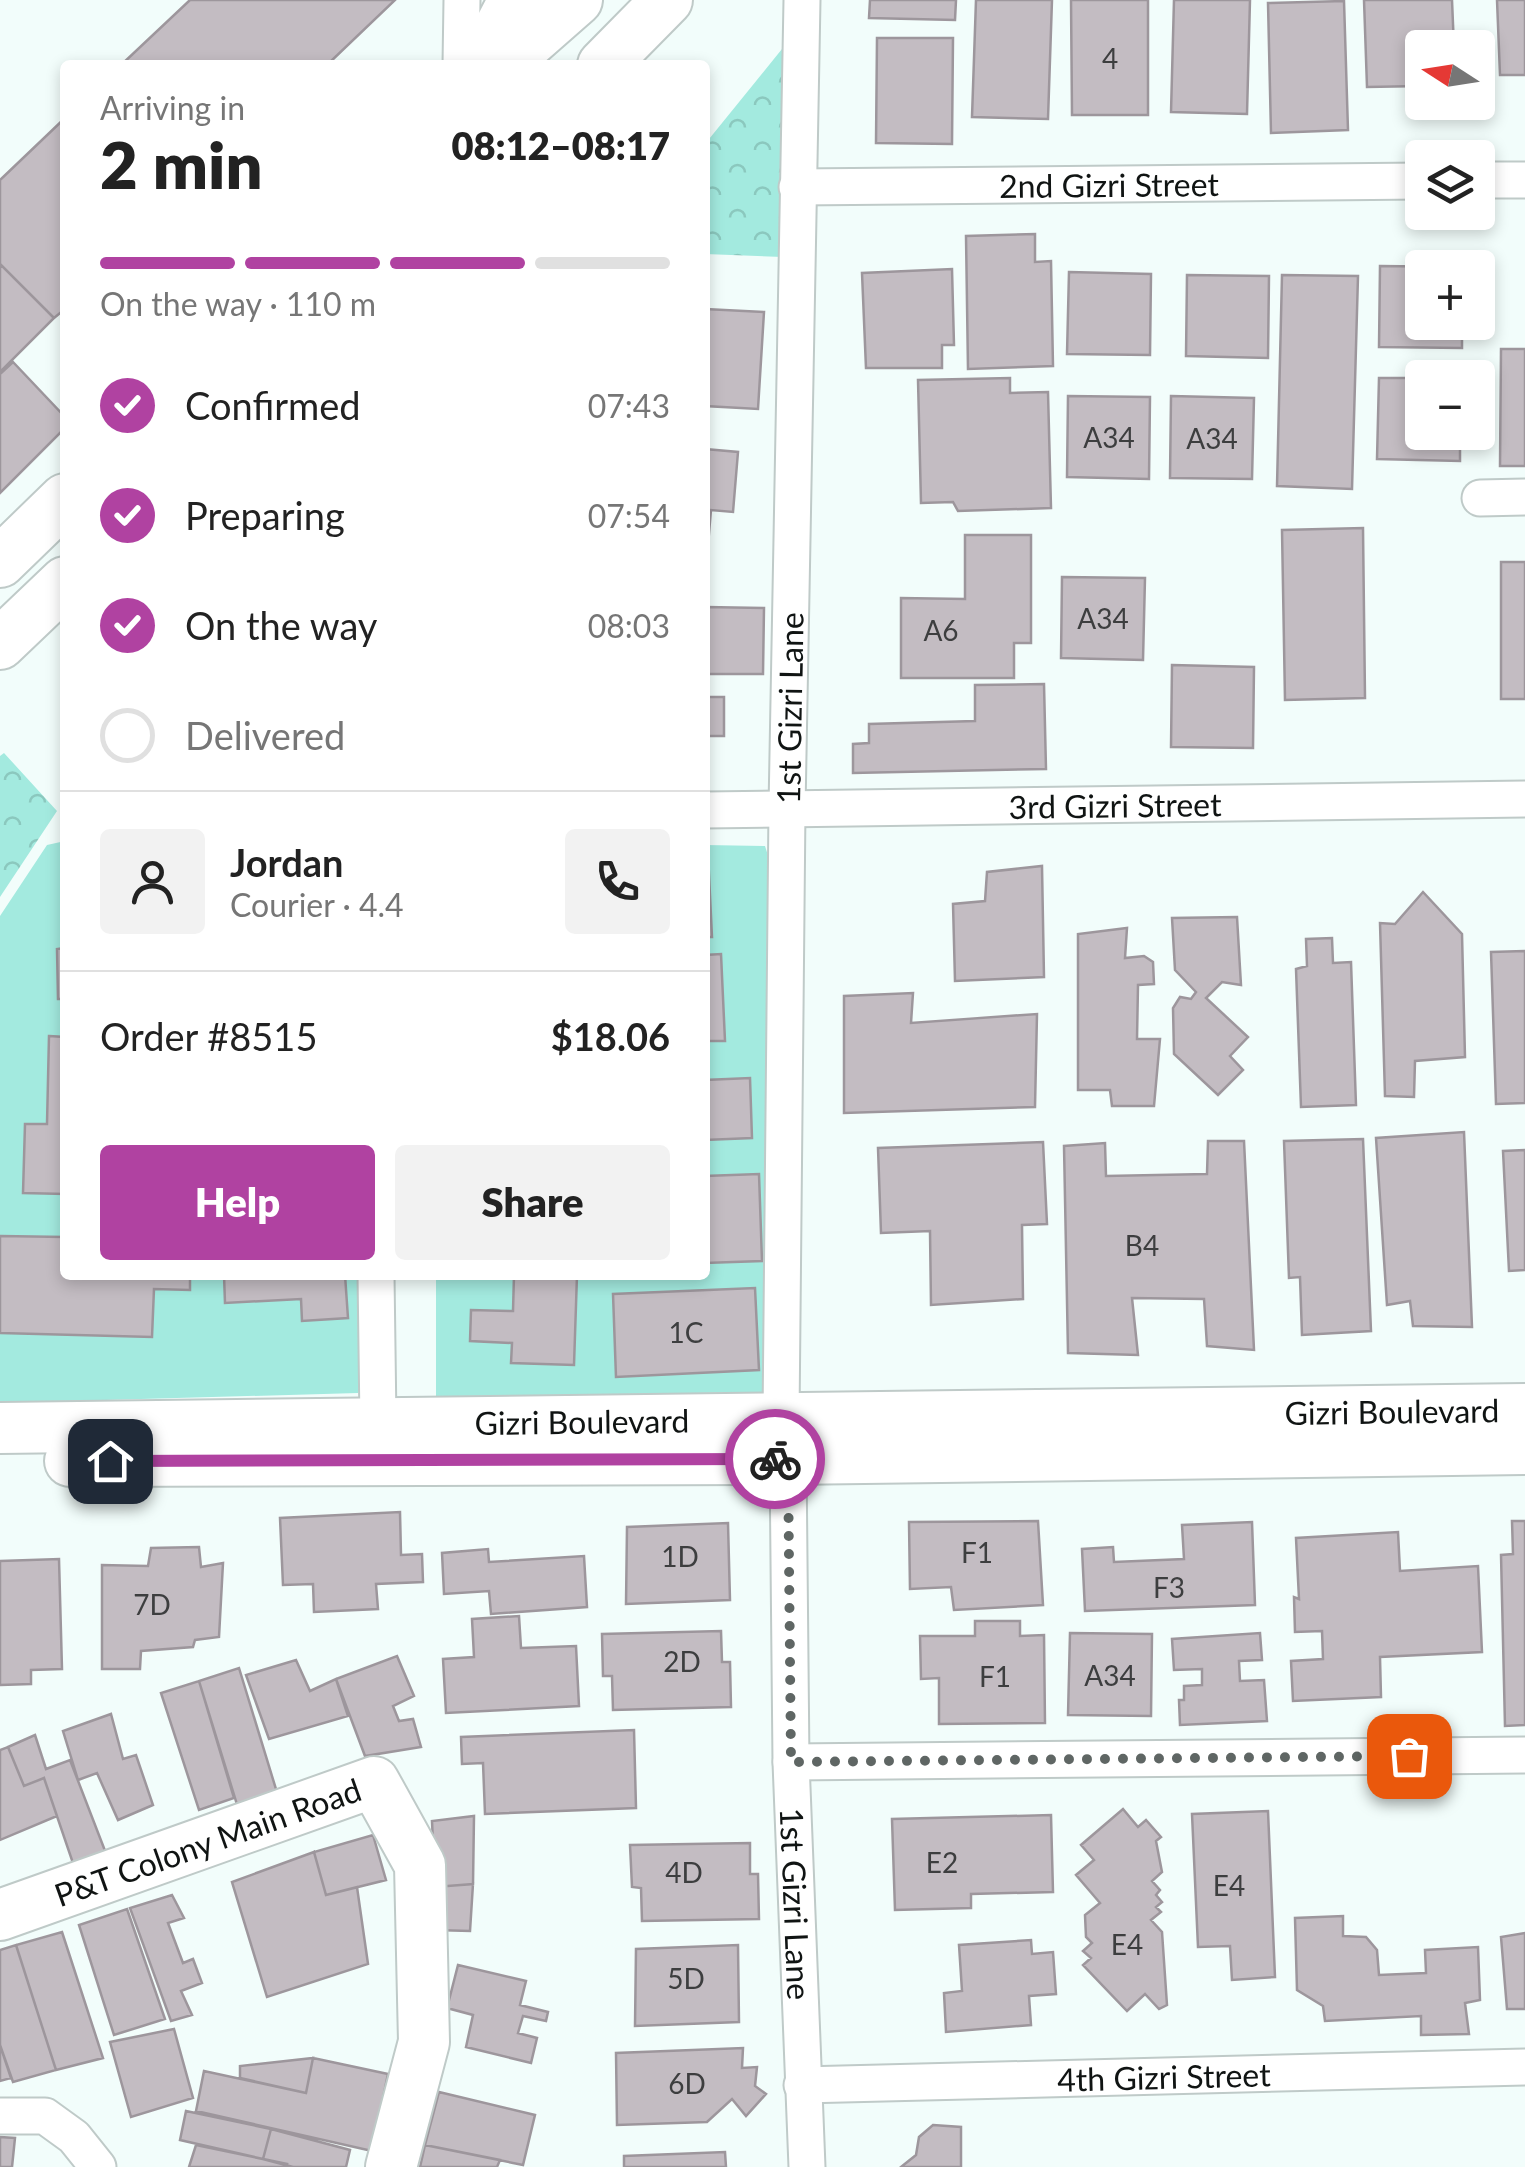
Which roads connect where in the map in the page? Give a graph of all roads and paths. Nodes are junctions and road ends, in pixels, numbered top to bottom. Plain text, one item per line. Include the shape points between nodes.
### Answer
1 (462, 0) edge
2 (514, 0) edge
3 (577, 0) edge
4 (667, 0) edge
5 (802, 0) edge
6 (461, 60) edge
7 (483, 60) edge
8 (509, 60) edge
9 (607, 60) edge
10 (1495, 180) edge
11 (1525, 180) edge
12 (1405, 181) edge
13 (797, 187) junction
14 (1525, 497) edge
15 (1480, 498) dead end
16 (60, 504) edge
17 (0, 562) edge
18 (60, 587) edge
19 (0, 644) edge
20 (1525, 799) edge
21 (787, 808) junction
22 (710, 810) edge
23 (376, 1280) edge
24 (1525, 1409) edge
25 (378, 1422) junction
26 (0, 1428) edge
27 (785, 1439) junction
28 (1525, 1449) edge
29 (0, 1462) edge
30 (1525, 1755) edge
31 (791, 1762) junction
32 (0, 1915) edge
33 (1525, 2067) edge
34 (802, 2085) junction
35 (0, 2116) edge
36 (98, 2167) edge
37 (390, 2167) edge
38 (806, 2167) edge

1 - 6 street
2 - 7 main road
3 - 8 main road
4 - 9 main road
5 - 13 street, 1st Gizri Lane
10 - 11 street
12 - 13 street, 2nd Gizri Street
13 - 21 street, 1st Gizri Lane
14 - 15 street
16 - 17 main road
18 - 19 main road
20 - 21 street, 3rd Gizri Street
21 - 22 street, 3rd Gizri Street
21 - 27 street, 1st Gizri Lane
23 - 25 street
24 - 27 main road, Gizri Boulevard
25 - 26 main road, Gizri Boulevard
25 - 27 main road, Gizri Boulevard
27 - 28 main road, Gizri Boulevard
27 - 29 main road, Gizri Boulevard
27 - 31 street, 1st Gizri Lane
30 - 31 street
31 - 34 street, 1st Gizri Lane
32 - 37 main road, P&T Colony Main Road via 374,1782 420,1865 424,2042
33 - 34 street, 4th Gizri Street
34 - 38 street, 1st Gizri Lane
35 - 36 street via 46,2116 74,2136

